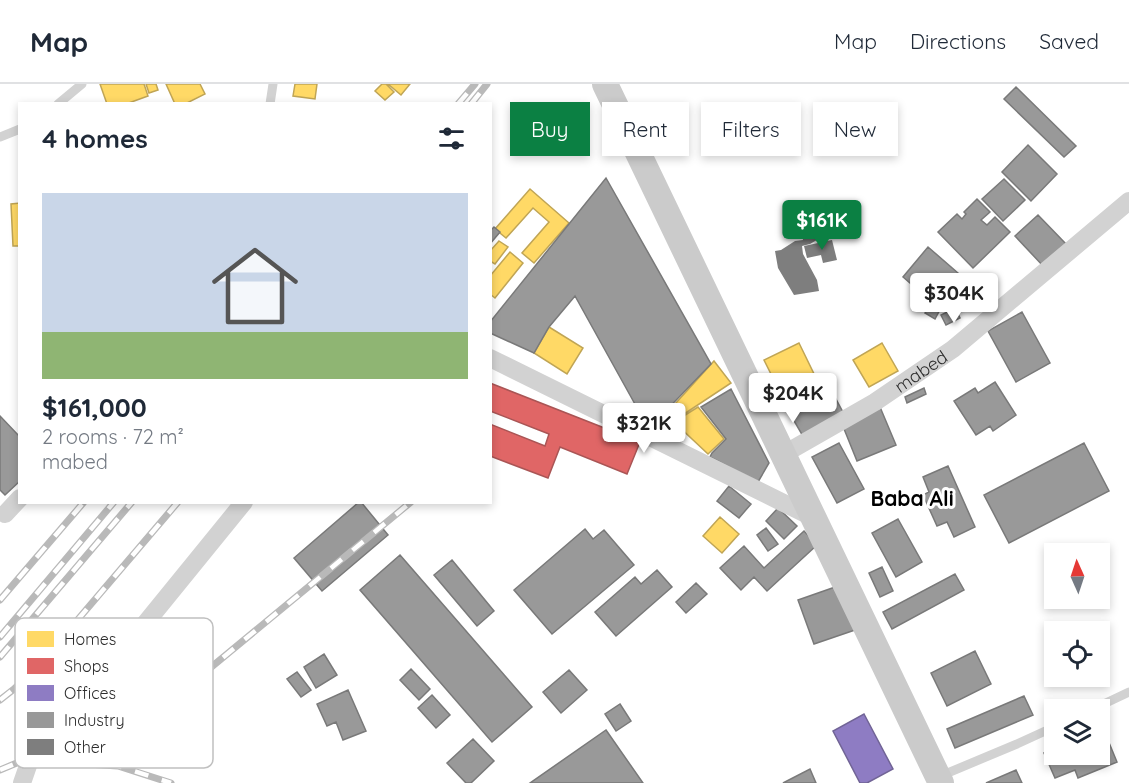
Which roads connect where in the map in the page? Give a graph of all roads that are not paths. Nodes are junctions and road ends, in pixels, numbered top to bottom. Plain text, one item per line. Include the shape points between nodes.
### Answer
1 (82, 84) edge
2 (273, 84) edge
3 (605, 84) edge
4 (60, 102) edge
5 (270, 102) edge
6 (18, 130) edge
7 (0, 137) edge
8 (1129, 201) edge
9 (492, 359) edge
10 (784, 454) junction
11 (18, 500) edge
12 (242, 504) edge
13 (5, 514) dead end
14 (814, 518) junction
15 (150, 618) edge
16 (1129, 692) edge
17 (1110, 701) edge
18 (1044, 732) edge
19 (27, 768) edge
20 (940, 780) edge
21 (22, 783) edge

1 - 4 lane
2 - 5 lane
3 - 10 main road
6 - 7 lane
8 - 10 street, mabed via 953,349 876,402
9 - 14 street
10 - 14 main road
11 - 13 street
12 - 15 street
14 - 20 main road
16 - 17 lane
18 - 20 lane
19 - 21 street

